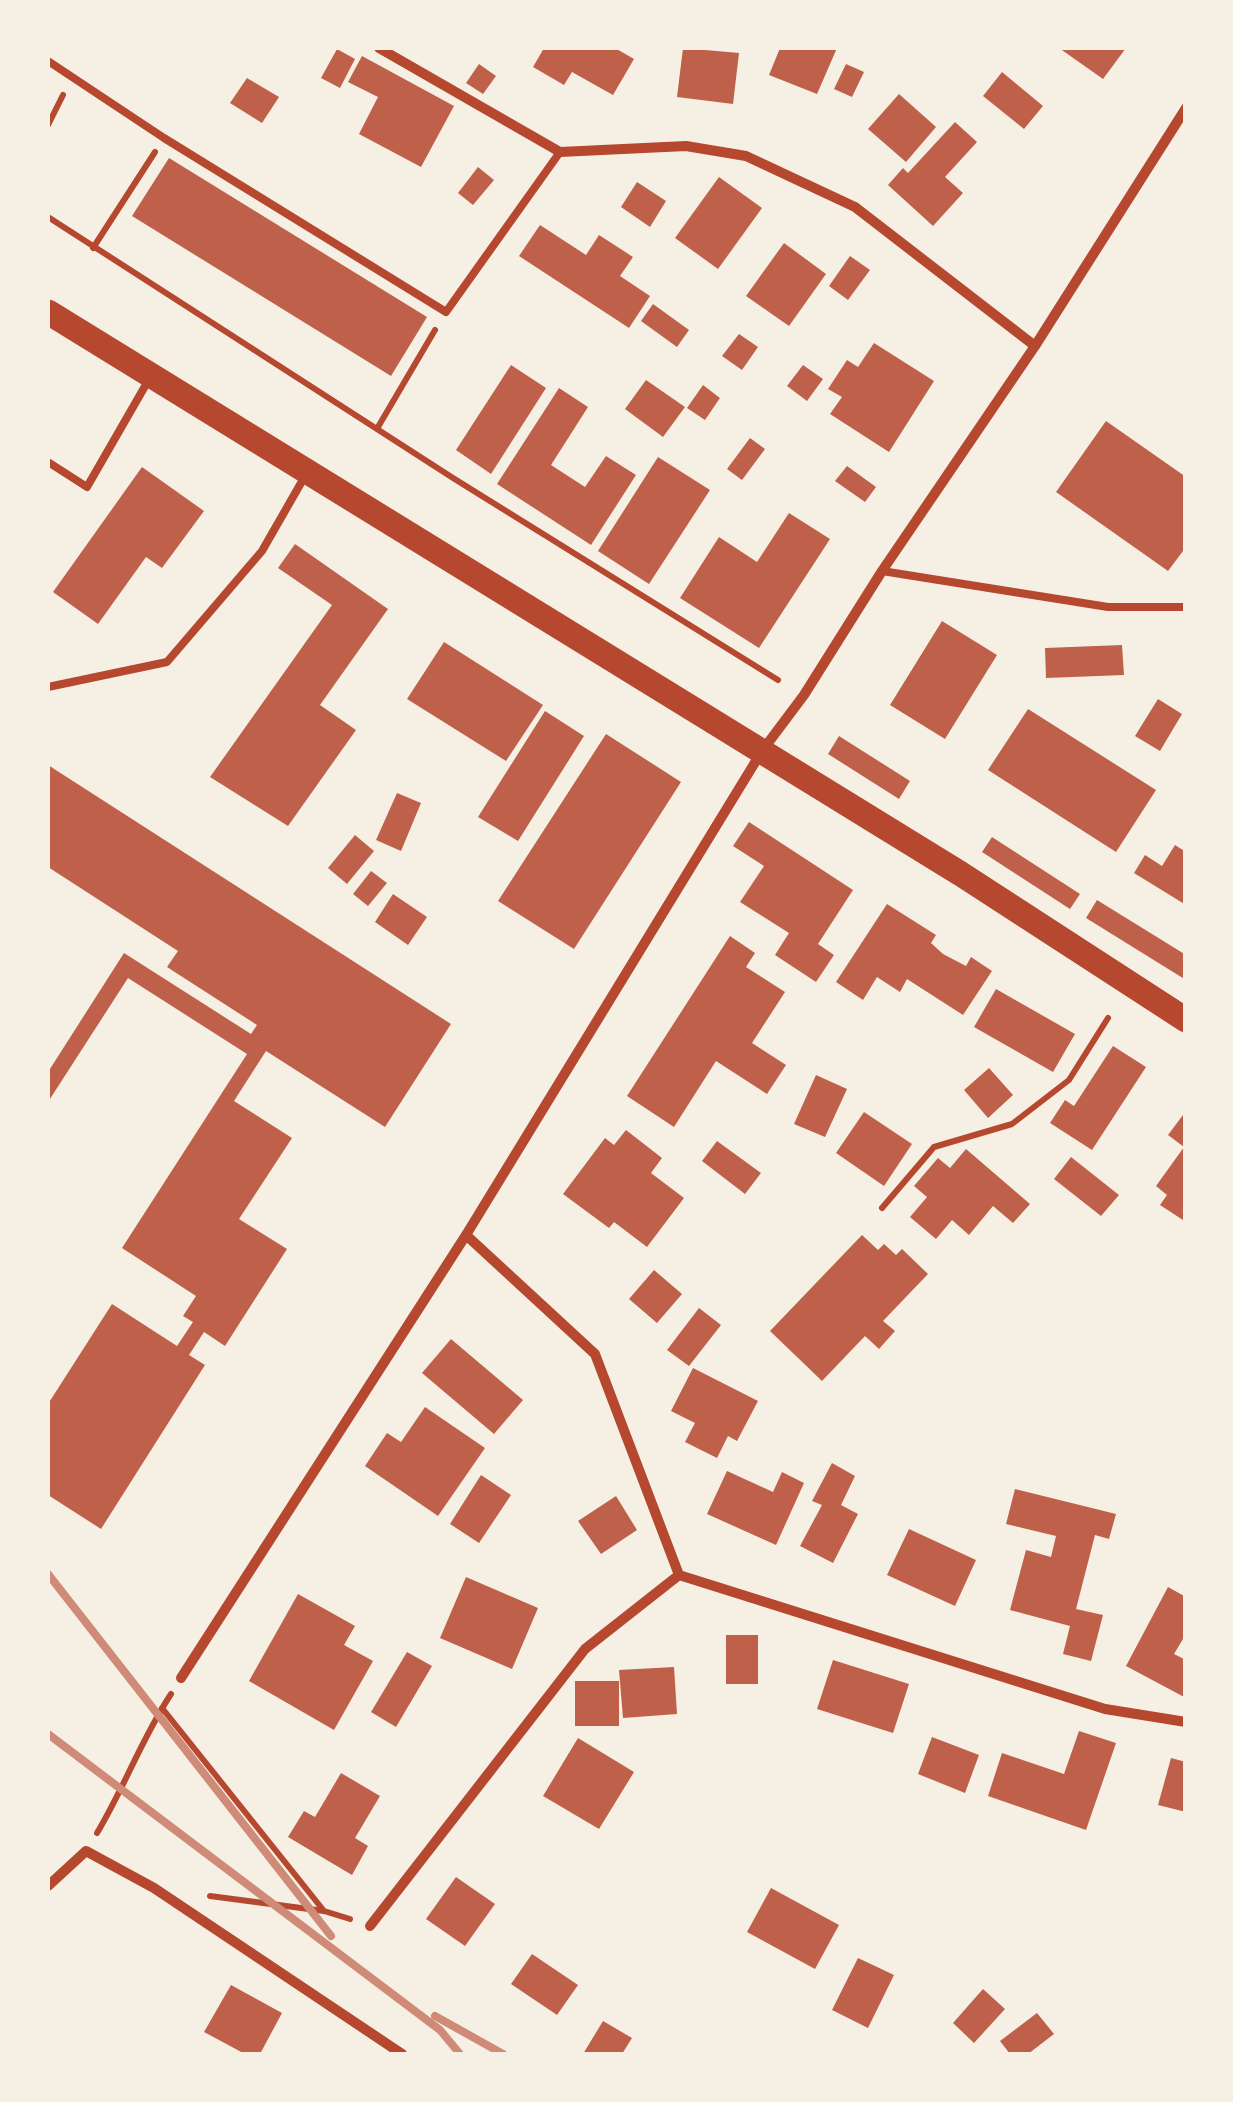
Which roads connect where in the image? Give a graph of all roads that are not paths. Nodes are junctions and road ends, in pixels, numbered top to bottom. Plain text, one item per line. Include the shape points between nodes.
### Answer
1 (378, 48) edge
2 (48, 61) edge
3 (1186, 108) edge
4 (560, 152) junction
5 (48, 312) edge
6 (1035, 346) junction
7 (150, 377) junction
8 (48, 462) edge
9 (307, 472) junction
10 (882, 570) junction
11 (1186, 608) edge
12 (48, 686) edge
13 (762, 751) junction
14 (1186, 1020) edge
15 (466, 1235) junction
16 (679, 1575) junction
17 (181, 1678) road end
18 (1186, 1722) edge
19 (48, 1886) edge
20 (370, 1926) road end
21 (402, 2054) edge

1 - 4 street
2 - 4 lane via 446,312
3 - 6 street
4 - 6 street via 686,146 746,156 856,207
5 - 7 main road
6 - 10 street
7 - 8 lane via 87,487
7 - 9 main road
9 - 12 lane via 262,551 168,662
9 - 13 main road
10 - 11 lane via 1108,607
10 - 13 street
13 - 14 main road
13 - 15 street
15 - 16 street via 595,1354
15 - 17 street
16 - 18 street via 1105,1709
16 - 20 street via 585,1649
19 - 21 street via 86,1851 154,1888

